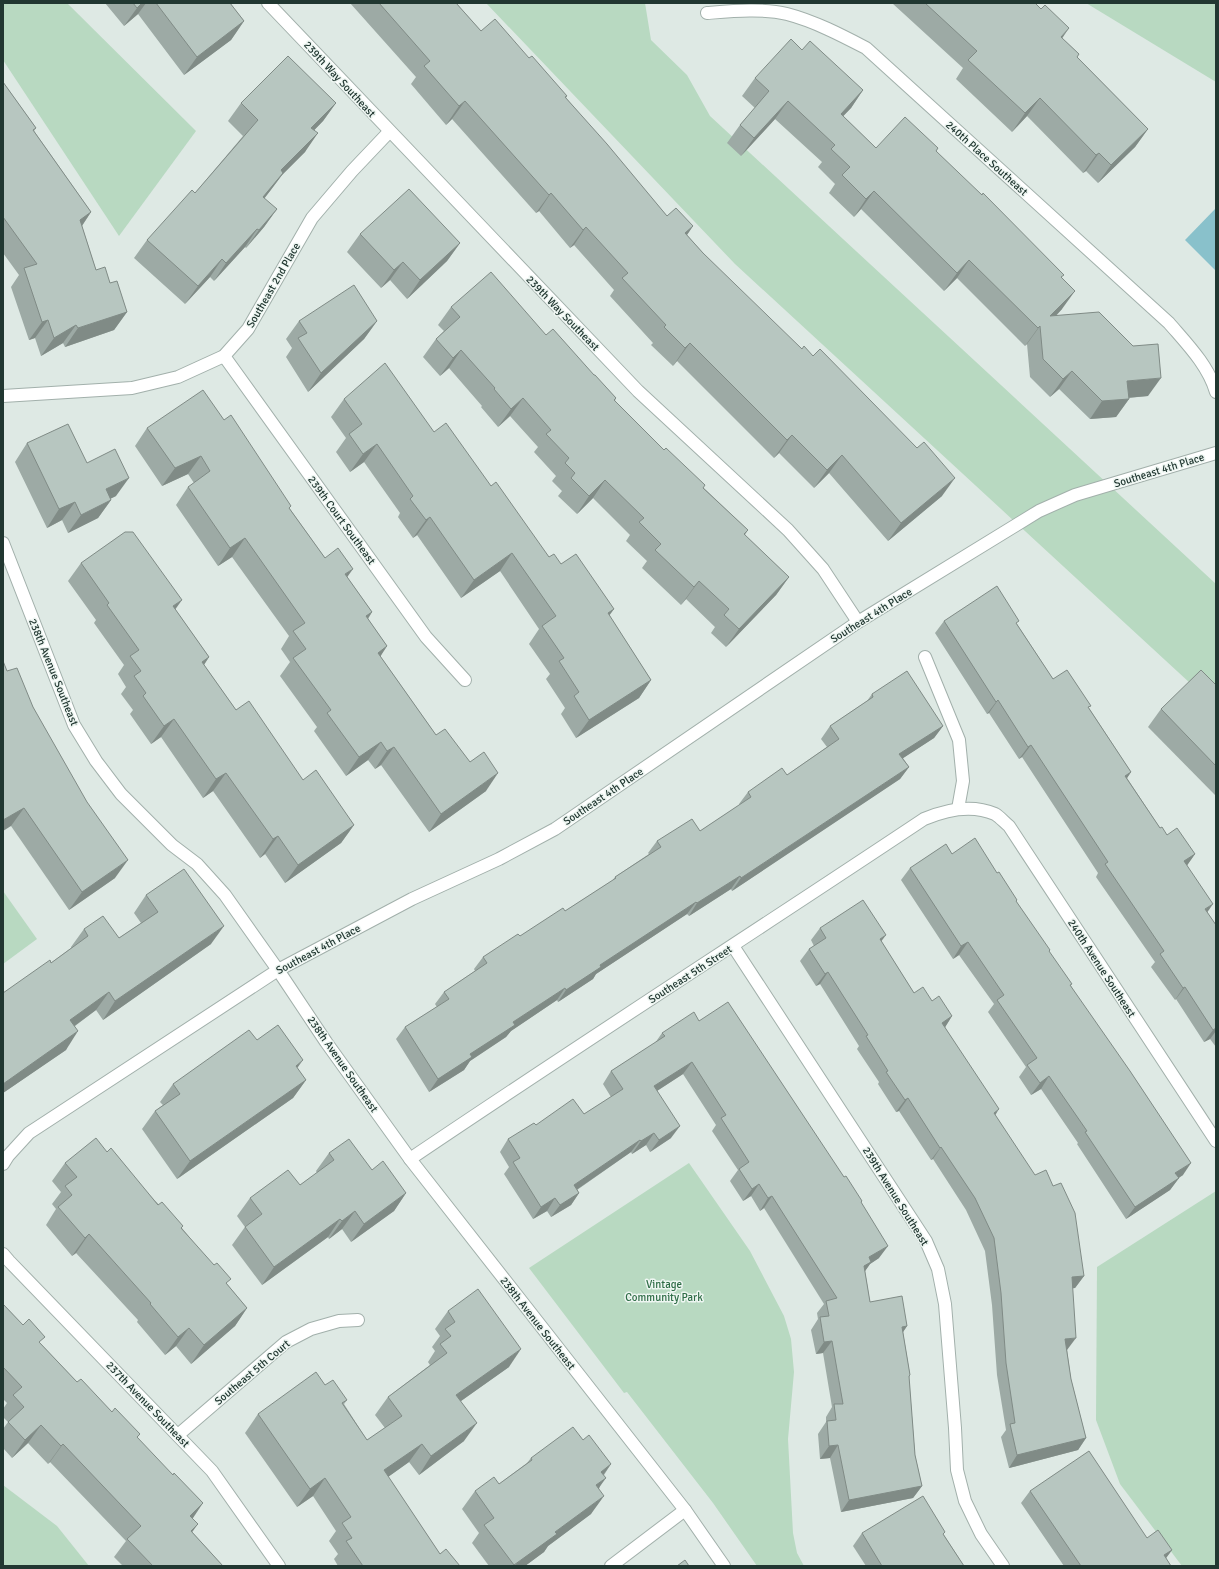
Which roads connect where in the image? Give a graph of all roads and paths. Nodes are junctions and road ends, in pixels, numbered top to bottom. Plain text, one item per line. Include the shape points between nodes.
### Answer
1 (268, 3) edge
2 (708, 13) dead end
3 (389, 132) junction
4 (224, 356) junction
5 (1216, 392) edge
6 (3, 396) edge
7 (1216, 453) edge
8 (3, 543) edge
9 (858, 622) junction
10 (925, 658) dead end
11 (465, 680) dead end
12 (958, 809) junction
13 (977, 809) joint
14 (733, 946) junction
15 (278, 970) junction
16 (1216, 1141) edge
17 (410, 1159) junction
18 (3, 1164) edge
19 (3, 1254) edge
20 (358, 1320) dead end
21 (178, 1436) junction
22 (685, 1510) junction
23 (279, 1566) edge
24 (611, 1566) edge
25 (724, 1566) edge
26 (1003, 1566) edge

1 - 3 street, 239th Way Southeast
2 - 5 street, 240th Place Southeast via 742,10 787,14 827,29 866,48 1168,323 1194,352
3 - 4 street, Southeast 2nd Place via 312,218 248,329
3 - 9 street, 239th Way Southeast via 638,391 788,530 823,569
4 - 6 street, Southeast 2nd Place via 178,378 132,388
4 - 11 street, 239th Court Southeast via 426,637
7 - 9 street, Southeast 4th Place via 1075,495 1039,511
8 - 15 street, 238th Avenue Southeast via 74,725 96,761 122,794 172,846 197,864 225,895
9 - 15 street, Southeast 4th Place via 555,829 499,859 412,899
10 - 12 street via 959,740 963,781
12 - 13 street, Southeast 5th Street
12 - 14 street, Southeast 5th Street via 940,812 924,819
13 - 16 street, 240th Avenue Southeast via 995,814 1009,826
14 - 17 street, Southeast 5th Street
14 - 26 street, 239th Avenue Southeast via 921,1234 935,1262 945,1304 957,1470 965,1501 981,1534
15 - 17 street, 238th Avenue Southeast
15 - 18 street, Southeast 4th Place via 29,1133
17 - 22 street, 238th Avenue Southeast
19 - 21 street, 237th Avenue Southeast
20 - 21 street, Southeast 5th Court via 339,1321 311,1329 286,1342
21 - 23 street, 237th Avenue Southeast via 212,1471
22 - 24 street
22 - 25 street, 238th Avenue Southeast

